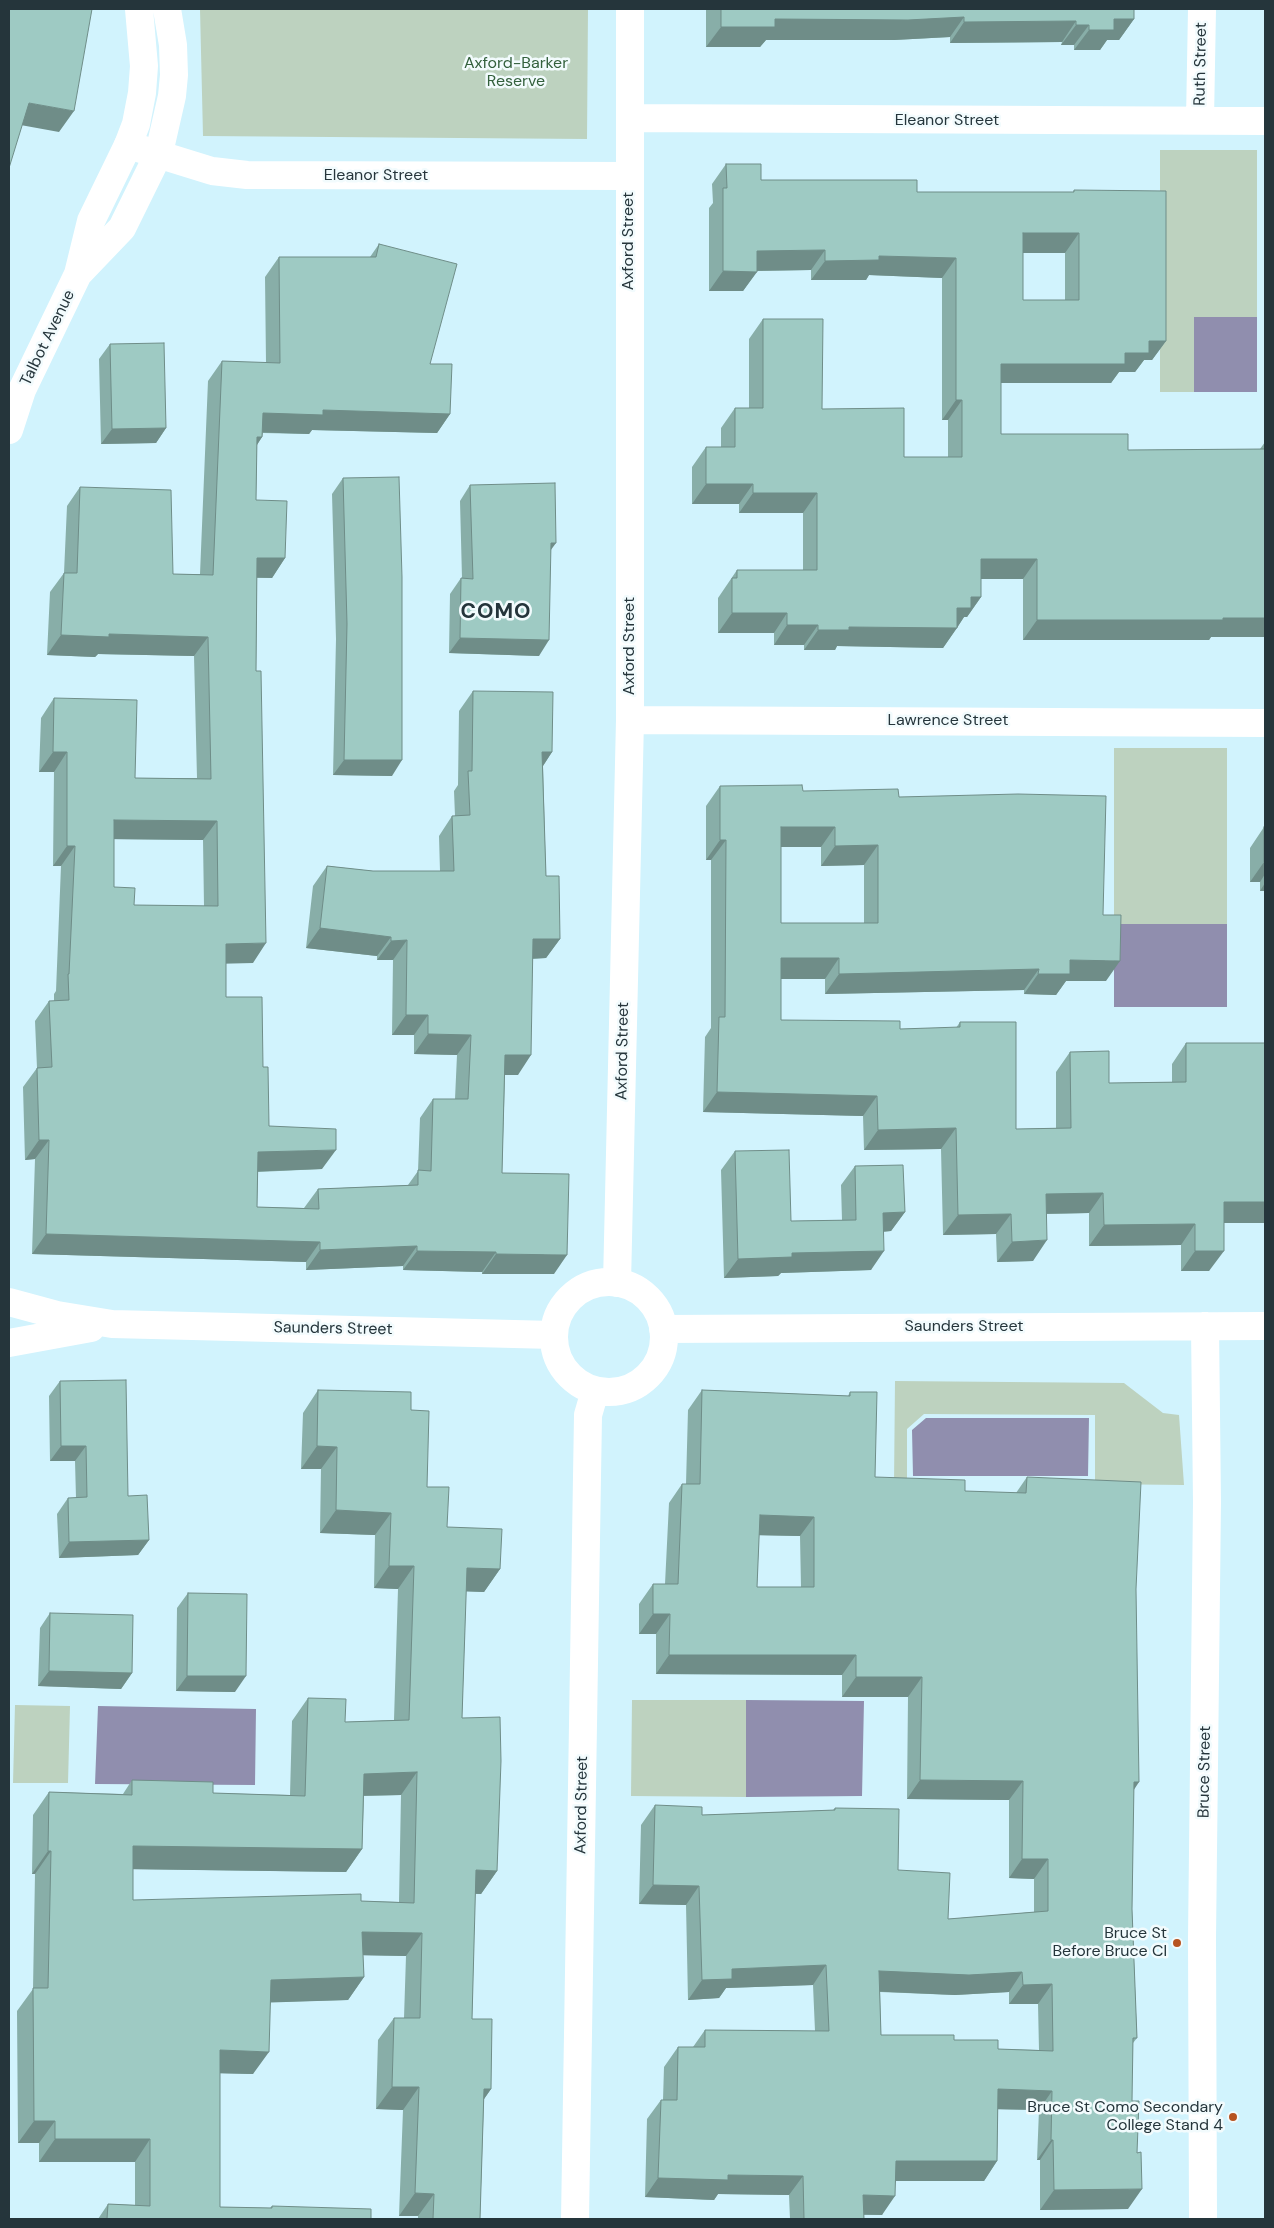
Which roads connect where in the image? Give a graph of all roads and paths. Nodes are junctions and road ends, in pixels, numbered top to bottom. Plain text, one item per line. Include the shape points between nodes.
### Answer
1 (139, 9) edge
2 (168, 9) edge
3 (630, 9) edge
4 (1202, 9) edge
5 (630, 118) junction
6 (1200, 120) junction
7 (1265, 121) edge
8 (128, 145) junction
9 (159, 154) junction
10 (629, 176) junction
11 (78, 274) junction
12 (9, 430) edge
13 (630, 720) junction
14 (1265, 723) edge
15 (617, 1282) junction
16 (9, 1302) edge
17 (112, 1324) junction
18 (1205, 1326) junction
19 (1265, 1326) edge
20 (663, 1328) junction
21 (554, 1335) junction
22 (9, 1343) edge
23 (595, 1391) junction
24 (575, 2219) edge
25 (1203, 2219) edge

1 - 8 street, Talbot Avenue via 143,42 142,93
2 - 9 street, Talbot Avenue via 174,75
3 - 5 street, Axford Street
4 - 6 street, Ruth Street
5 - 6 street, Eleanor Street
5 - 10 street, Axford Street
6 - 7 street, Eleanor Street
8 - 9 street, Eleanor Street
8 - 11 street, Talbot Avenue via 91,221
9 - 10 street, Eleanor Street via 212,171 247,175
9 - 11 street, Talbot Avenue via 122,228
10 - 13 street, Axford Street
11 - 12 street, Talbot Avenue via 22,390
13 - 14 street, Lawrence Street
13 - 15 street, Axford Street
15 - 20 street via 641,1292 655,1306
15 - 21 street via 605,1281 586,1286 569,1297 557,1317
16 - 17 street, Saunders Street via 57,1315
17 - 21 street, Saunders Street
17 - 22 street, Saunders Street
18 - 19 street, Saunders Street
18 - 20 street, Saunders Street
18 - 25 street, Bruce Street
20 - 23 street via 662,1352 649,1376 633,1387 614,1392
21 - 23 street via 553,1345 560,1364 572,1378
23 - 24 street, Axford Street via 588,1415

